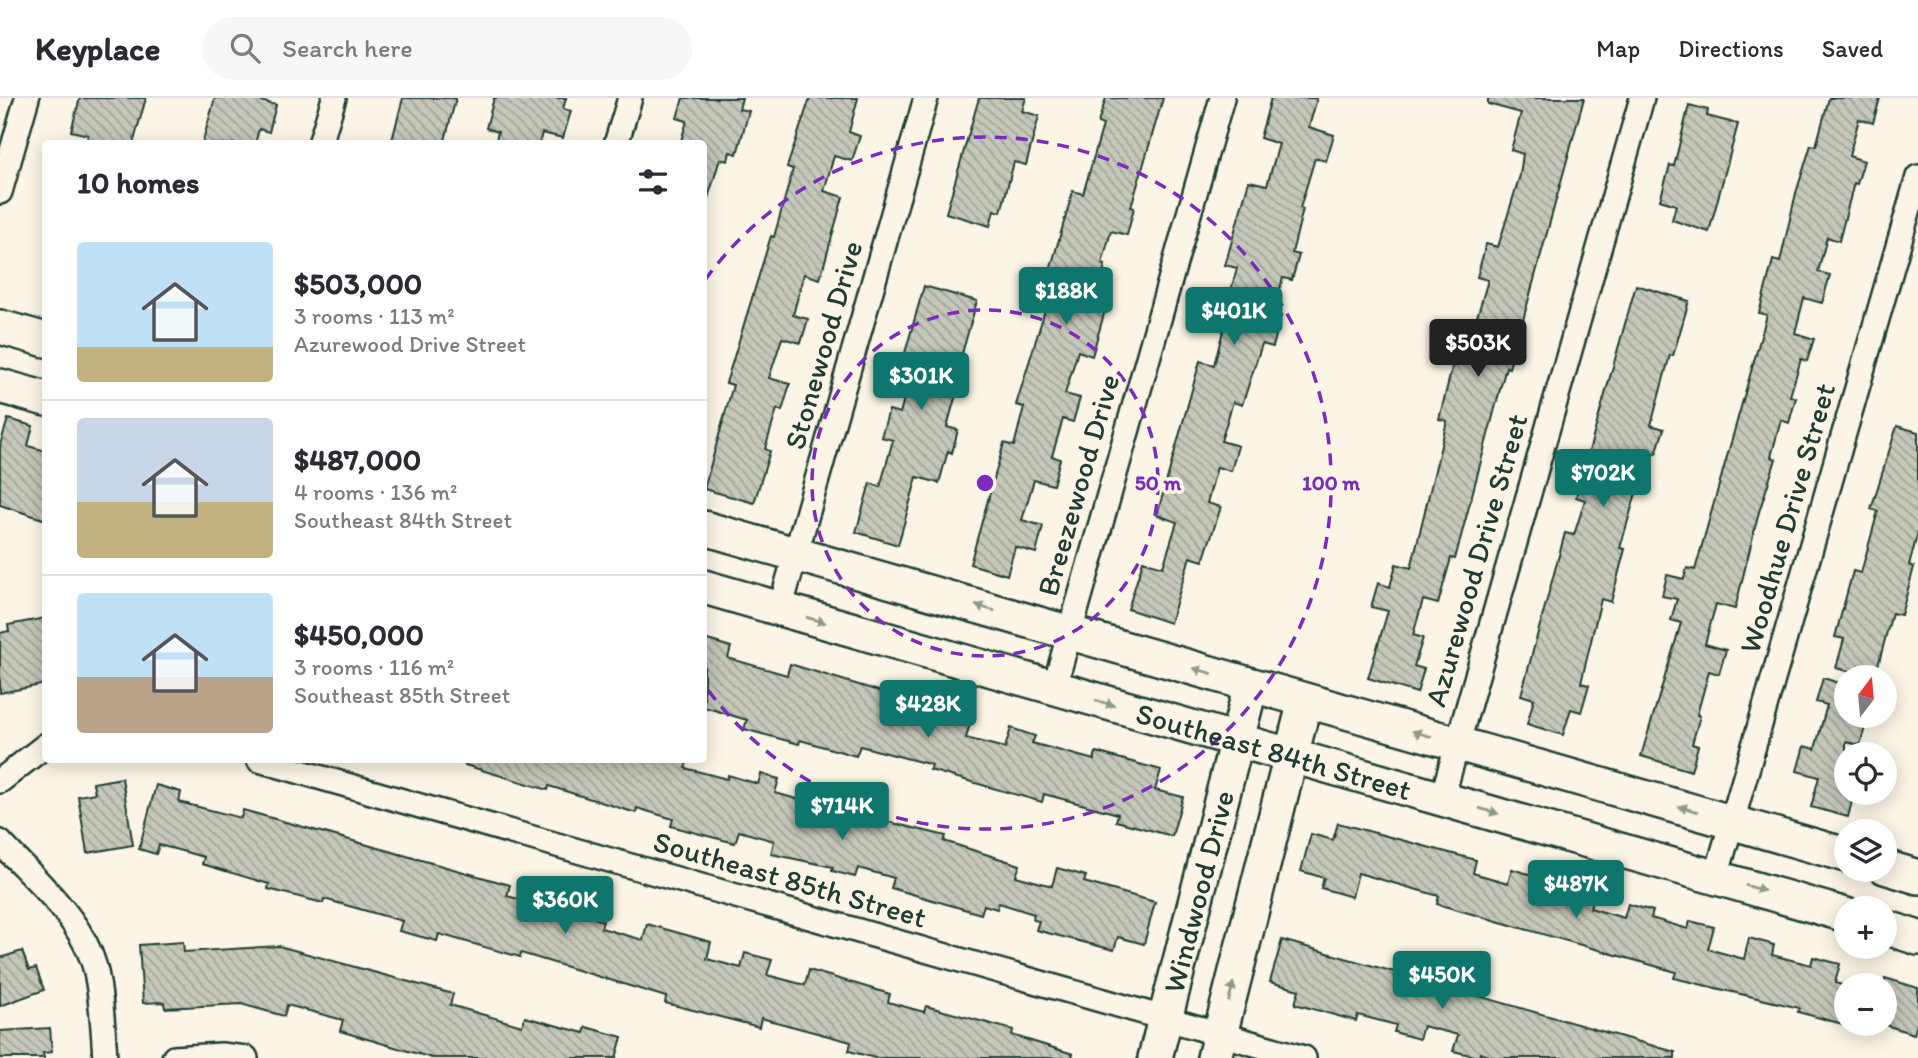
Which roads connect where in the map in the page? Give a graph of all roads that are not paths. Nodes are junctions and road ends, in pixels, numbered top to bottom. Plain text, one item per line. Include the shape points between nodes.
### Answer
1 (27, 98) edge
2 (334, 98) edge
3 (630, 98) edge
4 (926, 98) edge
5 (1222, 98) edge
6 (1642, 98) edge
7 (321, 140) edge
8 (617, 140) edge
9 (1918, 177) edge
10 (0, 192) edge
11 (0, 327) edge
12 (42, 339) edge
13 (0, 386) edge
14 (42, 398) edge
15 (707, 529) edge
16 (796, 554) junction
17 (707, 588) edge
18 (780, 609) junction
19 (1069, 632) junction
20 (1251, 685) junction
21 (1054, 688) junction
22 (1305, 701) junction
23 (1236, 740) junction
24 (1456, 743) junction
25 (42, 748) edge
26 (1291, 756) junction
27 (269, 763) edge
28 (0, 781) edge
29 (1441, 797) junction
30 (1731, 821) junction
31 (0, 842) edge
32 (1834, 851) edge
33 (1897, 871) edge
34 (1716, 877) junction
35 (1918, 877) edge
36 (1834, 911) edge
37 (1897, 931) edge
38 (1918, 938) edge
39 (1165, 1019) junction
40 (1217, 1046) edge
41 (105, 1058) edge
42 (174, 1058) edge
43 (246, 1058) edge
44 (1155, 1058) edge
45 (1304, 1058) edge

1 - 10 street
2 - 7 street
3 - 8 street
4 - 16 street, Stonewood Drive
5 - 19 street, Breezewood Drive
6 - 24 street, Azurewood Drive Street
9 - 30 street, Woodhue Drive Street
11 - 12 street
13 - 14 street
15 - 16 street, Southeast 84th Street
16 - 18 street, Stonewood Drive
19 -> 16 street, Southeast 84th Street
17 - 18 street, Southeast 84th Street
18 -> 21 street, Southeast 84th Street
20 -> 19 street, Southeast 84th Street
19 - 21 street, Breezewood Drive
20 - 22 street, Southeast 84th Street
20 - 23 street, Windwood Drive
21 -> 23 street, Southeast 84th Street
24 -> 22 street, Southeast 84th Street
22 - 26 street, Windwood Drive
23 - 26 street, Southeast 84th Street
23 - 39 street, Windwood Drive
24 - 29 street, Azurewood Drive Street
30 -> 24 street, Southeast 84th Street
25 - 28 street
26 - 29 street, Southeast 84th Street
40 -> 26 street, Windwood Drive
27 - 39 street, Southeast 85th Street
29 -> 34 street, Southeast 84th Street
30 - 32 street, Southeast 84th Street
30 - 34 street, Woodhue Drive Street
31 - 41 street via 54,900 89,949 101,1001
33 - 35 street
34 -> 36 street, Southeast 84th Street
37 - 38 street
39 - 40 street, Southeast 85th Street
39 - 44 street, Windwood Drive
40 - 45 street, Southeast 85th Street
42 - 43 street

